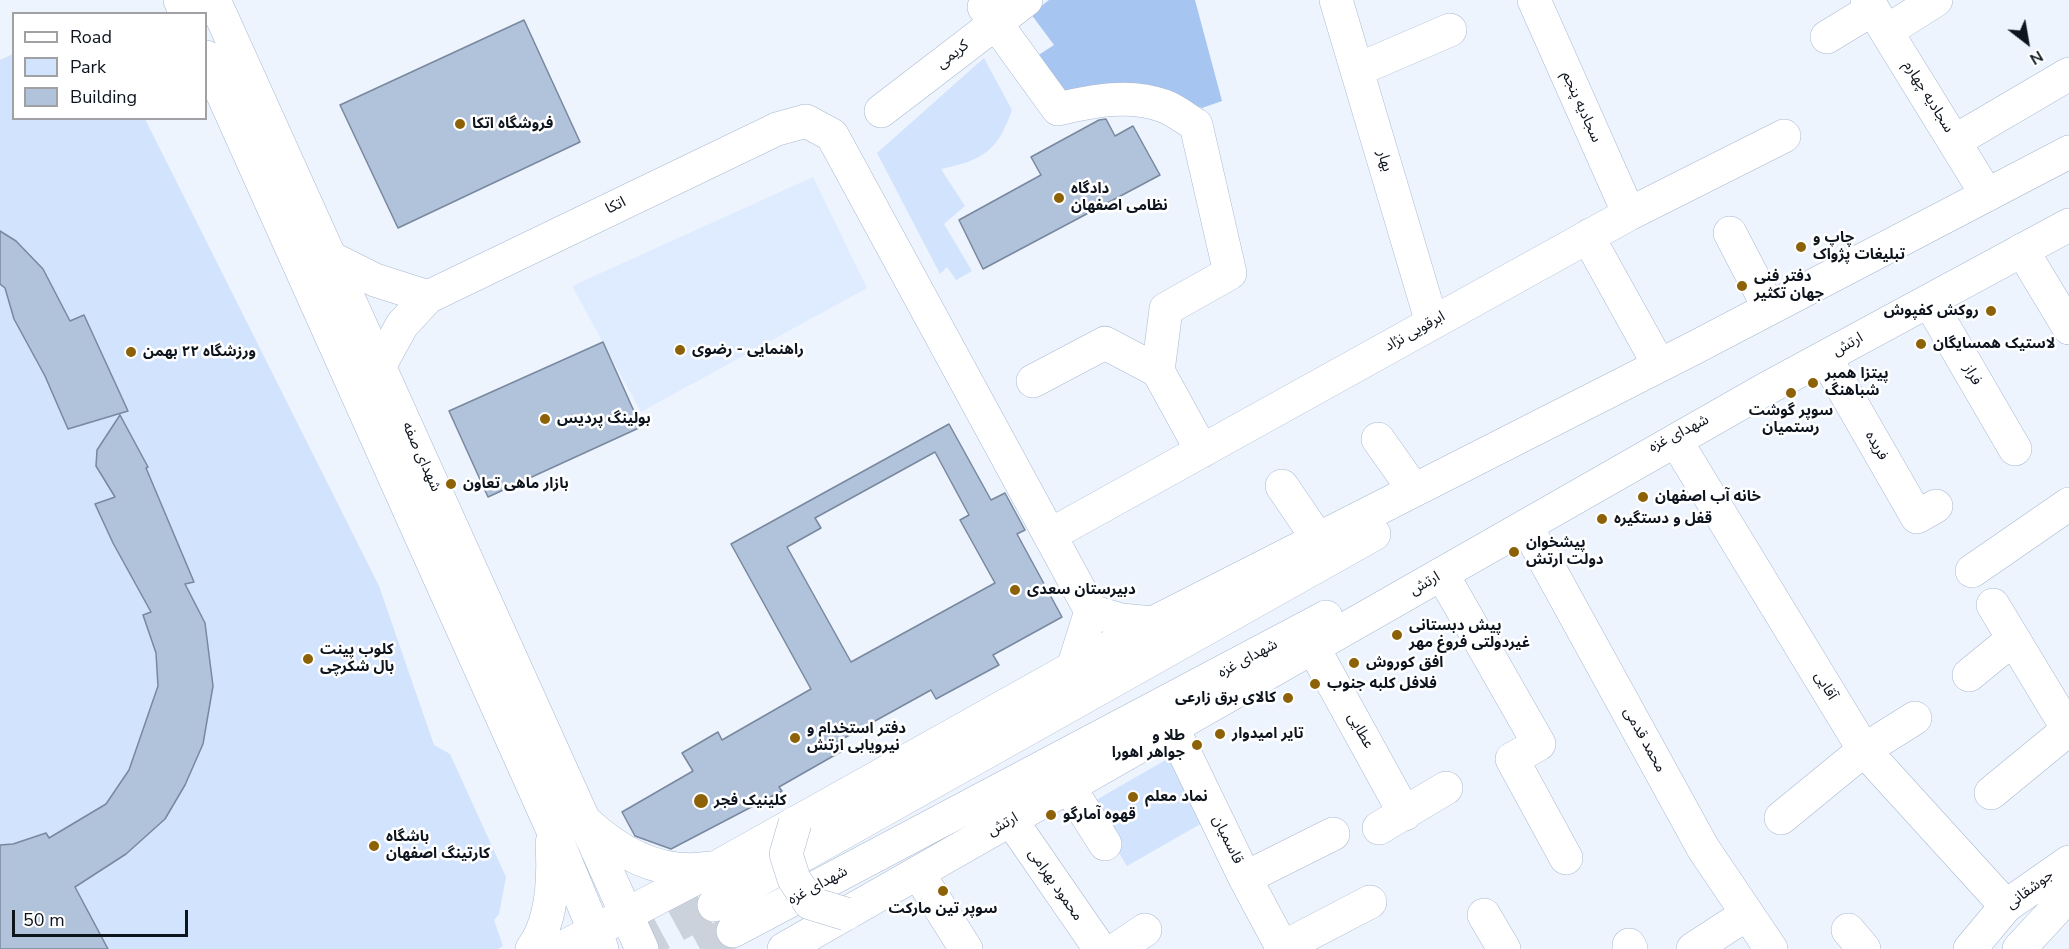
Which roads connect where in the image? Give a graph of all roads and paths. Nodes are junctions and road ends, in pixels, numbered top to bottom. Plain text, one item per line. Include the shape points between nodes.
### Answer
1 (214, 0) edge
2 (1026, 0) edge
3 (1336, 0) edge
4 (1534, 0) edge
5 (1936, 0) edge
6 (1876, 13) edge
7 (989, 15) junction
8 (1450, 30) dead end
9 (1827, 37) dead end
10 (207, 59) edge
11 (1356, 70) junction
12 (2069, 74) edge
13 (881, 111) dead end
14 (1784, 136) dead end
15 (1955, 141) junction
16 (2069, 152) edge
17 (1987, 195) junction
18 (1629, 214) junction
19 (2069, 225) edge
20 (1730, 233) dead end
21 (1590, 235) junction
22 (2022, 250) junction
23 (331, 258) junction
24 (428, 297) junction
25 (1929, 301) junction
26 (1769, 308) junction
27 (1432, 323) junction
28 (2069, 328) edge
29 (1692, 349) junction
30 (1825, 357) junction
31 (380, 365) junction
32 (1659, 365) junction
33 (1158, 371) junction
34 (1033, 381) dead end
35 (1764, 390) junction
36 (1378, 439) dead end
37 (1676, 441) junction
38 (2015, 449) dead end
39 (1202, 451) junction
40 (1282, 486) dead end
41 (1414, 490) junction
42 (2069, 504) edge
43 (1936, 506) dead end
44 (1526, 526) junction
45 (1050, 536) junction
46 (1318, 539) junction
47 (1972, 571) dead end
48 (1442, 574) junction
49 (1993, 605) dead end
50 (1091, 611) junction
51 (1153, 623) junction
52 (2013, 639) junction
53 (1314, 649) junction
54 (1073, 668) junction
55 (1970, 675) dead end
56 (1915, 718) dead end
57 (1173, 729) junction
58 (2069, 730) edge
59 (1864, 750) junction
60 (1069, 787) junction
61 (1446, 788) dead end
62 (1991, 793) dead end
63 (1780, 818) dead end
64 (583, 820) junction
65 (1011, 820) junction
66 (795, 823) junction
67 (551, 826) junction
68 (1333, 834) dead end
69 (1105, 844) dead end
70 (1566, 858) dead end
71 (2069, 862) edge
72 (719, 866) junction
73 (918, 873) junction
74 (1245, 878) junction
75 (1370, 902) dead end
76 (2007, 906) junction
77 (2066, 911) edge
78 (846, 914) junction
79 (1747, 914) junction
80 (626, 916) junction
81 (1145, 930) dead end
82 (599, 941) edge
83 (532, 949) edge
84 (561, 949) edge
85 (642, 949) edge
86 (784, 949) edge
87 (966, 949) edge
88 (1100, 949) edge
89 (1117, 949) edge
90 (1282, 949) edge
91 (1693, 949) edge
92 (1771, 949) edge
93 (1970, 949) edge
94 (2019, 949) edge

1 - 23 street, شهدای صفه
2 - 7 street, کریمی
3 - 11 street, بهار
4 - 18 street, سجادیه پنجم
5 - 6 street
6 - 9 street
6 - 15 street, سجادیه چهارم
7 - 13 street, کریمی
7 - 33 street via 1058,109 1093,101 1136,99 1165,106 1196,125 1230,273 1166,309
8 - 11 street
10 - 67 street
11 - 27 street, بهار
12 - 15 street
14 - 18 street, ابرقویی نژاد
15 - 17 street, سجادیه چهارم
16 - 17 street
17 - 26 street
18 - 21 street, ابرقویی نژاد
19 - 22 street, ارتش
20 - 26 street
21 - 27 street, ابرقویی نژاد
21 - 32 street
22 - 25 street, ارتش
22 - 28 street
23 - 24 street via 375,280
23 - 31 street, شهدای صفه
24 - 31 street via 402,325
24 - 45 street, اتکا via 777,129 806,121 832,135
25 - 30 street, ارتش
25 - 38 street, فراز
26 - 29 street
27 - 39 street, ابرقویی نژاد
29 - 32 street
29 - 35 street, شهدای غزه via 723,918
30 - 35 street, ارتش
30 - 43 street, فریده via 1917,517
31 - 64 street, شهدای صفه
32 - 41 street
33 - 34 street via 1105,343
33 - 39 street
35 - 37 street, ارتش
36 - 41 street
37 - 44 street, ارتش
37 - 59 street, آقایی
39 - 45 street, ابرقویی نژاد
40 - 46 street
41 - 46 street
42 - 47 street
44 - 48 street, ارتش
44 - 79 street, محمد قدمی via 1703,848
45 - 50 street
46 - 51 street
48 - 53 street, ارتش
48 - 70 street via 1539,744 1512,759
49 - 52 street
50 - 51 street via 1121,620
50 - 54 street
51 - 54 street
52 - 55 street
52 - 58 street
53 - 57 street, ارتش
53 - 61 street, عطایی via 1392,821
54 - 66 street
56 - 59 street
57 - 60 street, ارتش
57 - 74 street, قاسمیان
58 - 62 street
59 - 63 street
59 - 76 street, آقایی
60 - 65 street, ارتش
60 - 69 street
64 - 72 street via 609,843 659,868 687,872
64 - 80 street, شهدای صفه
65 - 73 street, ارتش
65 - 88 street, محمود بهرامی
66 - 72 street
66 - 78 street, bridge via 786,854 794,879 810,903
67 - 82 street
67 - 83 street via 554,874 547,911
68 - 74 street
71 - 76 street, جوشقانی
72 - 80 street
73 - 78 street, ارتش
73 - 87 street
74 - 90 street, قاسمیان
75 - 90 street
76 - 93 street, جوشقانی
77 - 94 street
78 - 86 street, ارتش
79 - 91 street
79 - 92 street, محمد قدمی
80 - 82 street
80 - 85 street, شهدای صفه
81 - 89 street
82 - 84 street

